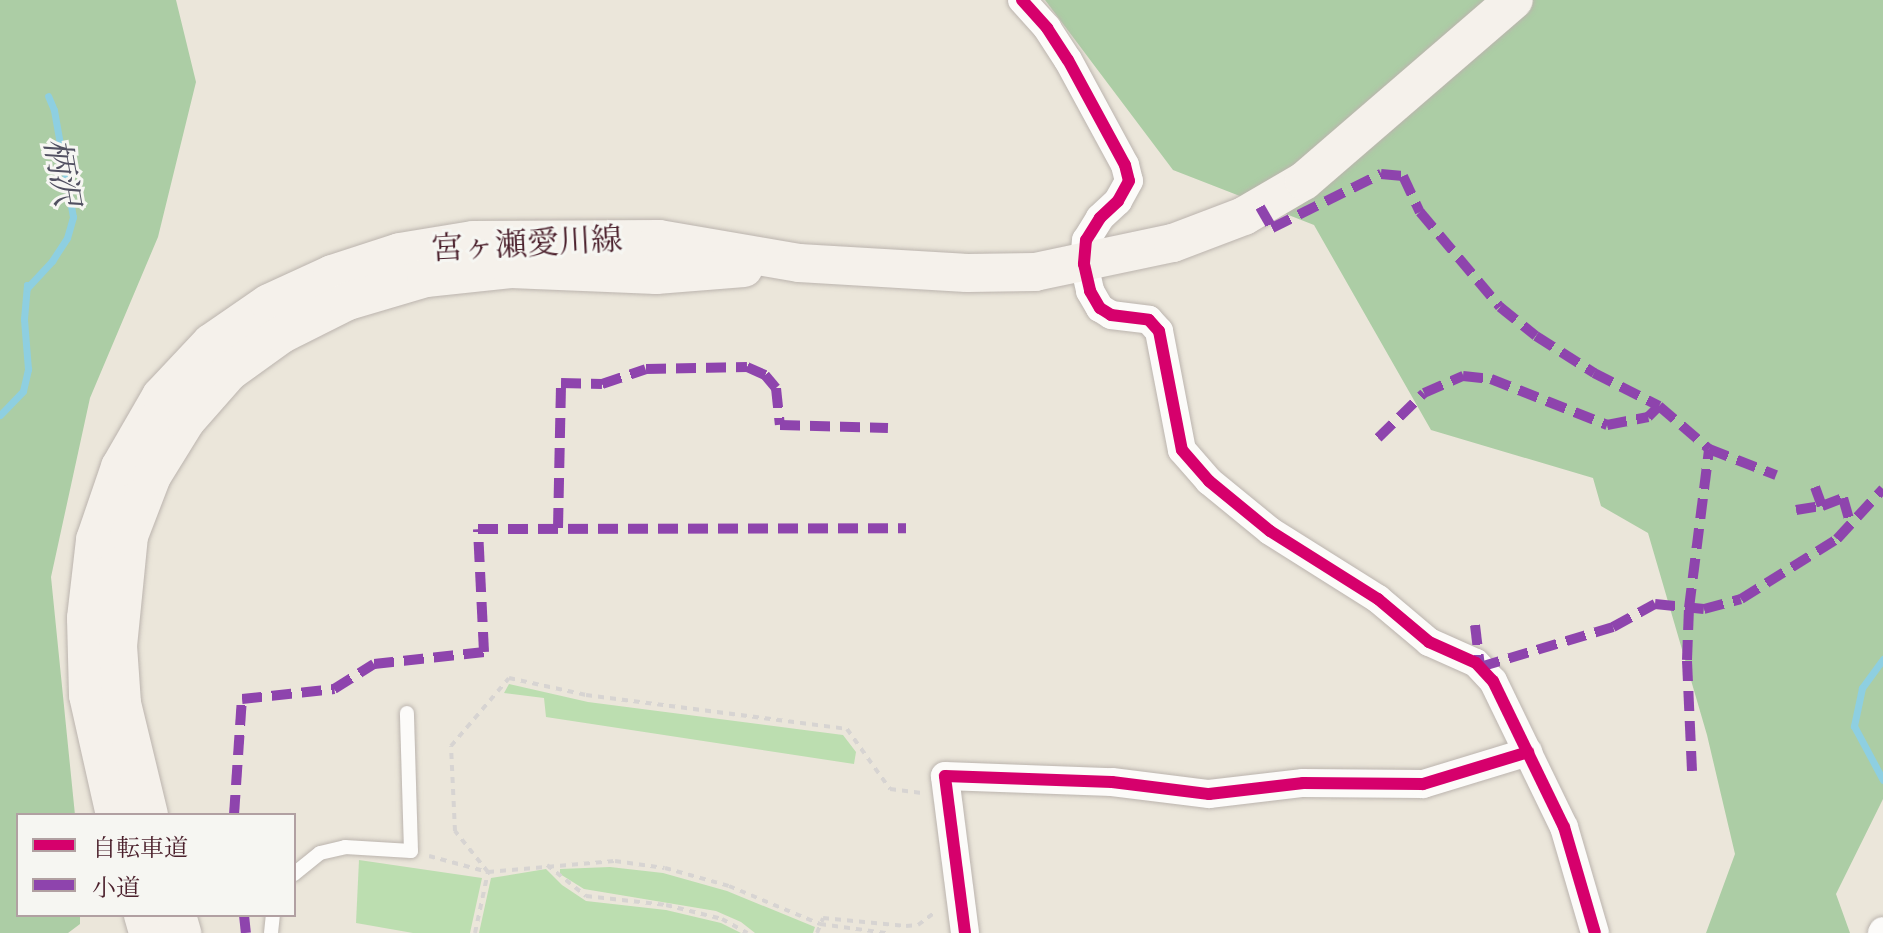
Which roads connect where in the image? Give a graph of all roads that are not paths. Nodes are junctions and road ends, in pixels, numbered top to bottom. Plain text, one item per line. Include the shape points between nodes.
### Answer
1 (1022, 0) edge
2 (1514, 0) edge
3 (799, 263) junction
4 (1084, 264) junction
5 (407, 713) dead end
6 (1528, 752) junction
7 (115, 813) edge
8 (149, 813) edge
9 (296, 872) edge
10 (965, 933) edge
11 (1595, 933) edge

1 - 4 street via 1068,60 1129,181 1086,240
2 - 4 main road, 宮ヶ瀬愛川線 via 1304,181 1244,216 1173,243
3 - 4 main road, 宮ヶ瀬愛川線 via 968,273 1035,272
3 - 7 main road, 宮ヶ瀬愛川線 via 659,239 473,240 400,252 332,274 269,303 211,343 161,396 120,467 95,540 86,618 88,695
3 - 8 main road, 宮ヶ瀬愛川線 via 656,275 511,269 426,278 348,301 282,334 229,372 186,421 152,476 129,536 118,646 122,703
4 - 6 street via 1100,308 1111,315 1149,320 1159,331 1182,450 1209,481 1270,531 1378,599 1429,642 1476,663 1493,681
5 - 9 lane via 411,851 345,847 320,853
6 - 10 street via 1423,784 1303,783 1209,794 1112,782 945,776
6 - 11 street via 1564,827

